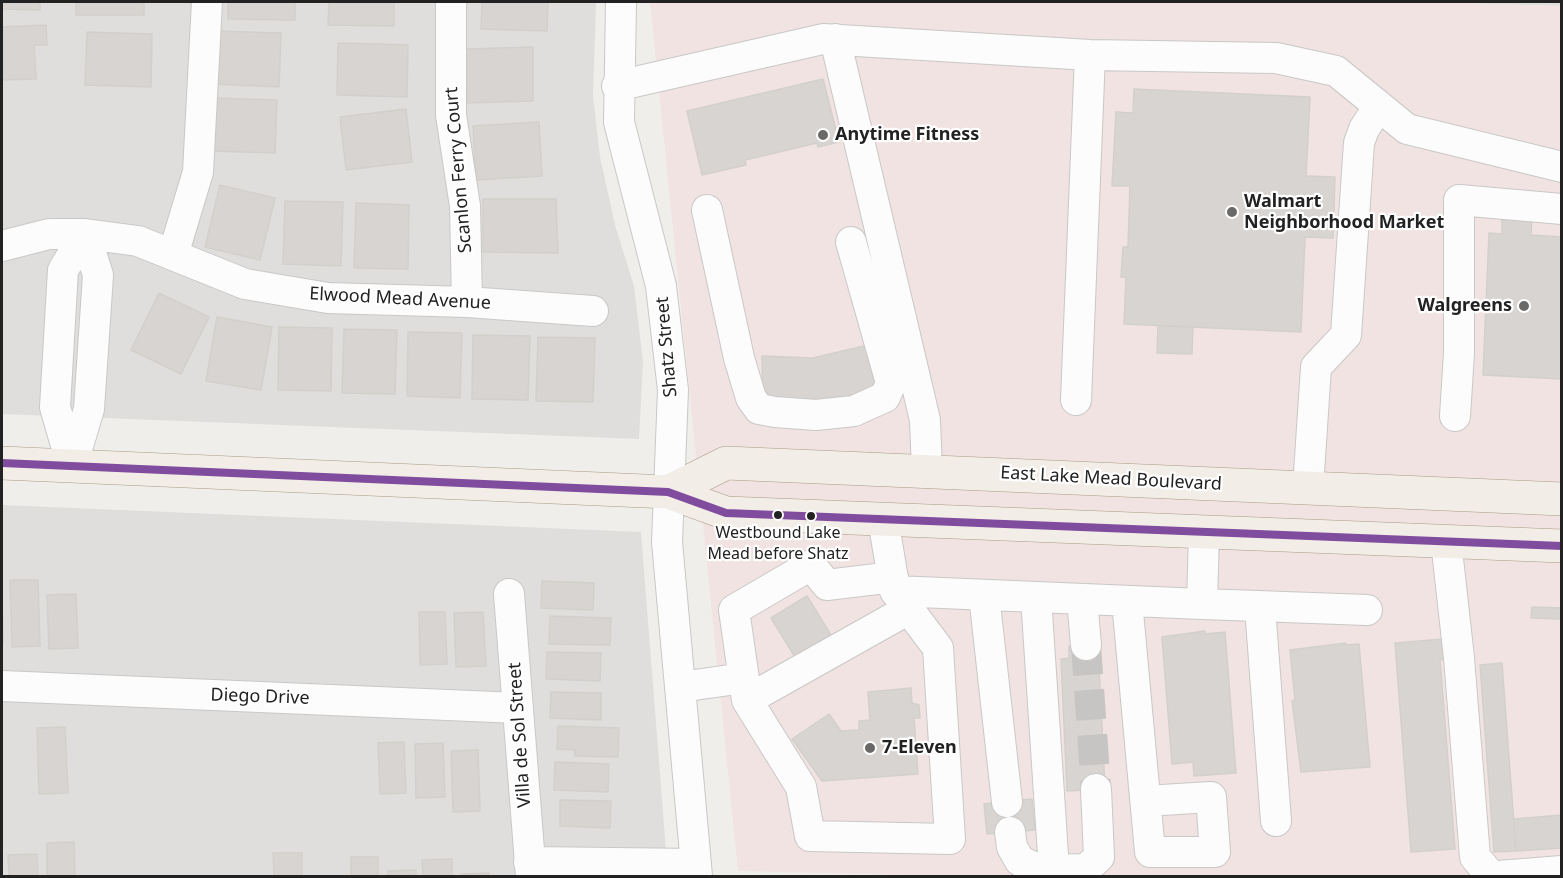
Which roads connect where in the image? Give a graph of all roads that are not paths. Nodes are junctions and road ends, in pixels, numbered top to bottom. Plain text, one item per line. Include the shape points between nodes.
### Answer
1 (207, 2) edge
2 (451, 2) edge
3 (621, 2) edge
4 (835, 39) junction
5 (1090, 55) junction
6 (618, 86) junction
7 (1379, 106) junction
8 (1562, 167) edge
9 (1562, 209) edge
10 (707, 210) dead end
11 (86, 234) junction
12 (851, 242) dead end
13 (2, 246) edge
14 (173, 255) junction
15 (61, 293) junction
16 (96, 294) junction
17 (467, 302) junction
18 (593, 311) dead end
19 (1076, 400) dead end
20 (1455, 416) dead end
21 (2, 463) edge
22 (72, 466) junction
23 (927, 471) junction
24 (1308, 488) junction
25 (668, 492) junction
26 (1562, 499) edge
27 (883, 519) junction
28 (1562, 525) edge
29 (1204, 532) junction
30 (1446, 542) junction
31 (1562, 546) edge
32 (899, 592) junction
33 (509, 594) dead end
34 (984, 595) junction
35 (1036, 597) junction
36 (1082, 599) junction
37 (1127, 601) junction
38 (1202, 604) junction
39 (1260, 607) junction
40 (1367, 610) dead end
41 (1086, 645) tunnel mouth
42 (2, 686) edge
43 (680, 687) junction
44 (746, 689) junction
45 (518, 708) junction
46 (1096, 789) tunnel mouth
47 (1146, 801) dead end
48 (1007, 802) dead end
49 (1276, 822) dead end
50 (1010, 832) dead end
51 (530, 869) edge
52 (697, 870) edge
53 (1054, 870) junction
54 (1562, 871) edge
55 (1491, 876) edge
56 (1498, 876) edge

1 - 14 street via 198,172
2 - 17 street, Scanlon Ferry Court via 451,115 465,206
3 - 6 street, Shatz Street
4 - 5 street
4 - 6 street
4 - 23 street via 925,420
5 - 7 street via 1276,58 1336,71
5 - 19 street
6 - 25 street, Shatz Street via 619,122 661,286 673,390
7 - 8 street via 1407,129
7 - 24 street via 1359,143 1346,335 1316,367
9 - 20 street via 1459,200
10 - 12 street via 739,358 751,398 759,409 816,415 854,411 885,398 891,383
11 - 13 street, Elwood Mead Avenue via 49,234
11 - 14 street, Elwood Mead Avenue via 138,241
11 - 15 street via 63,270
11 - 16 street via 98,275
14 - 17 street, Elwood Mead Avenue via 245,284 328,298
15 - 16 street
15 - 22 street via 55,407
16 - 22 street via 89,408
17 - 18 street, Elwood Mead Avenue
21 - 22 main road, East Lake Mead Boulevard
22 - 25 main road, East Lake Mead Boulevard
23 - 24 main road, East Lake Mead Boulevard
23 - 25 main road, East Lake Mead Boulevard via 726,463
24 - 26 main road, East Lake Mead Boulevard
24 - 29 main road via 1289,506 1268,513 1215,516
25 - 27 main road, East Lake Mead Boulevard via 726,513
25 - 43 street, Shatz Street via 667,542
27 - 29 main road, East Lake Mead Boulevard
27 - 32 street
28 - 30 main road via 1469,525
29 - 30 main road, East Lake Mead Boulevard
29 - 38 street
30 - 31 main road, East Lake Mead Boulevard
30 - 55 street via 1475,857
32 - 34 street
32 - 44 street
32 - 44 street via 827,585 811,565 734,610
32 - 44 street via 938,648 950,839 810,836 801,787
33 - 45 street, Villa de Sol Street
34 - 35 street
34 - 48 street
35 - 36 street
35 - 53 street
36 - 37 street
36 - 41 street
37 - 38 street
37 - 47 street
38 - 39 street
39 - 40 street
39 - 49 street
42 - 45 street, Diego Drive
43 - 44 street
43 - 52 street, Shatz Street
45 - 51 street, Villa de Sol Street
46 - 53 street via 1100,857 1086,869
50 - 53 street via 1020,861 1041,870
51 - 52 street
54 - 56 street

